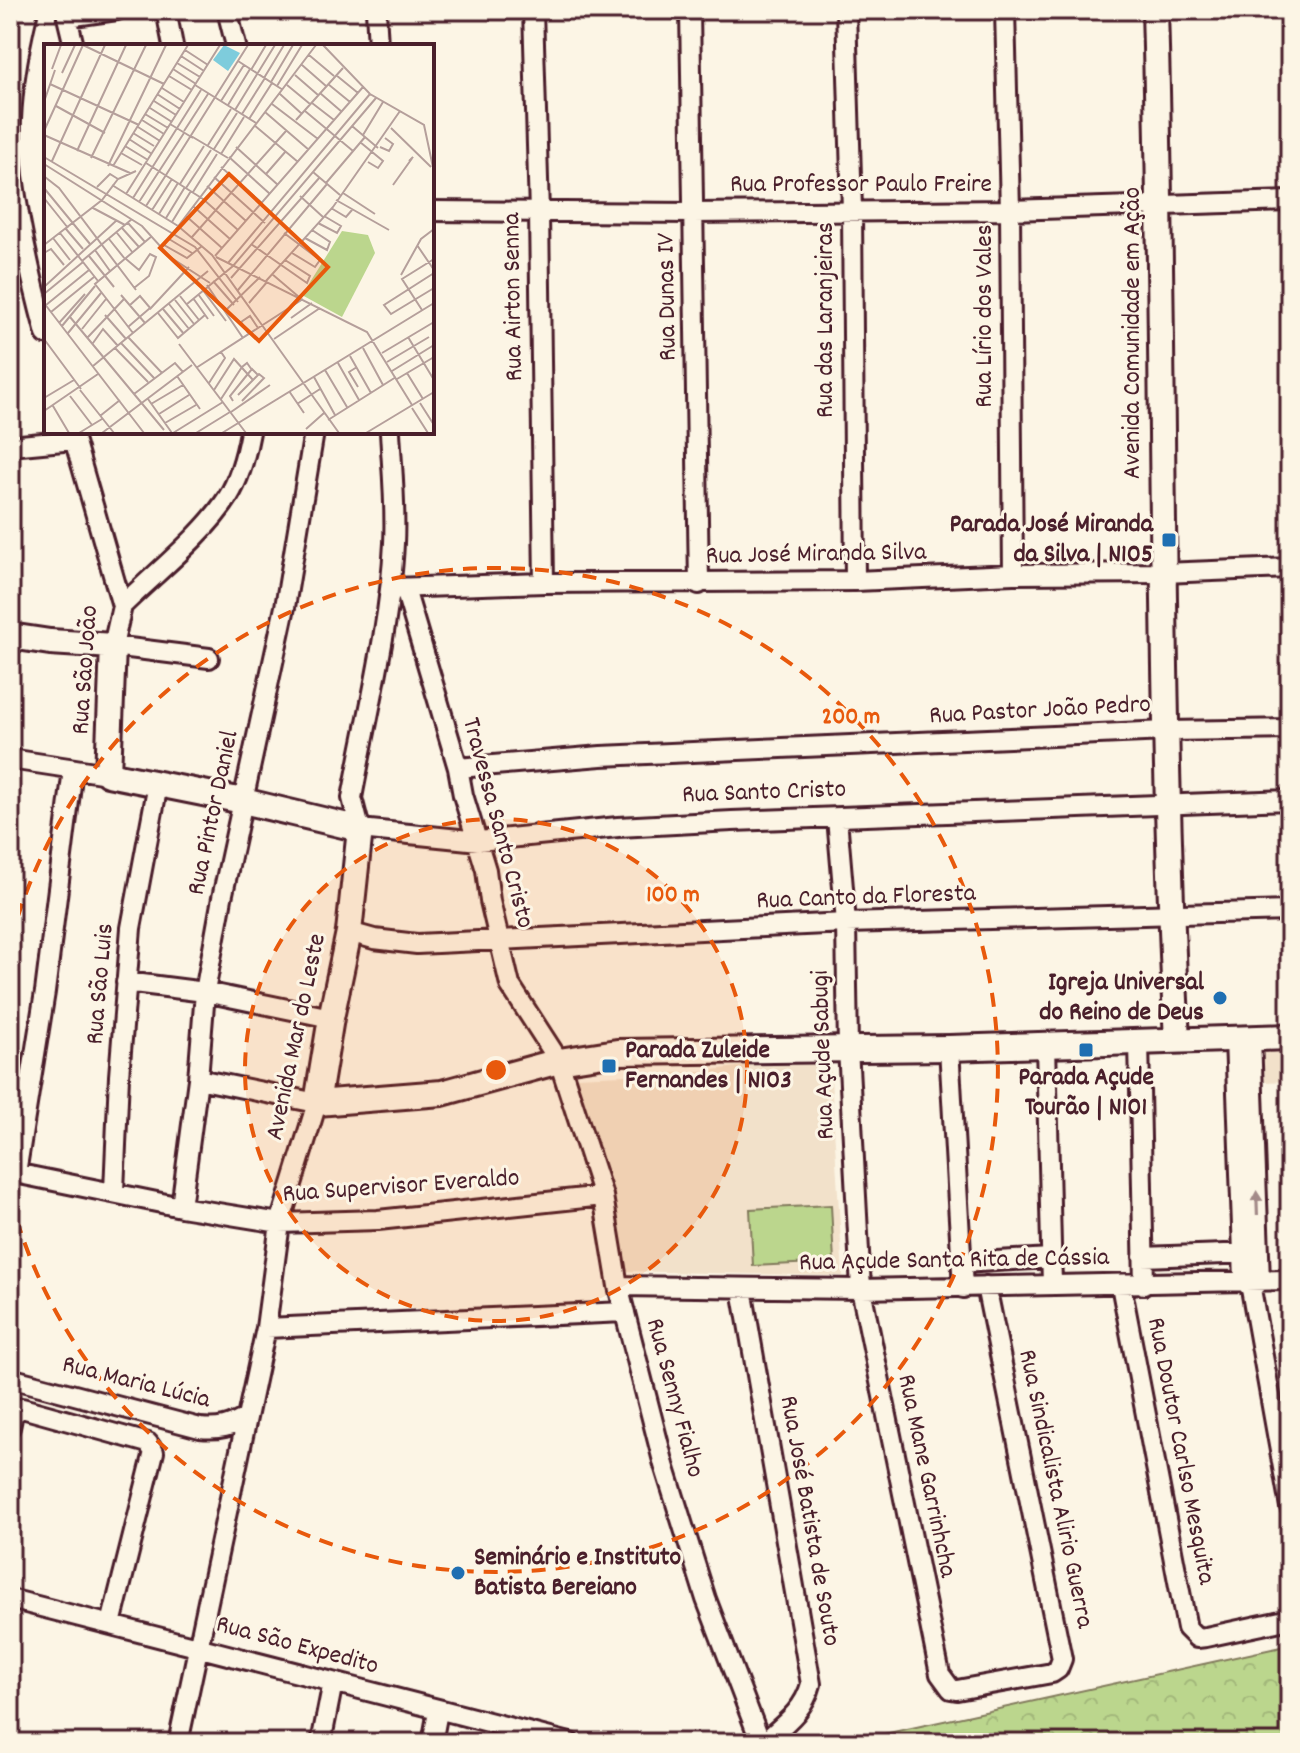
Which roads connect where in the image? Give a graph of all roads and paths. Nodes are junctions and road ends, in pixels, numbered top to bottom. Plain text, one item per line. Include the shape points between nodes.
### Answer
1 (28, 10) edge
2 (117, 10) edge
3 (166, 10) edge
4 (227, 10) edge
5 (376, 10) edge
6 (533, 10) edge
7 (690, 10) edge
8 (846, 10) edge
9 (1005, 10) edge
10 (1155, 10) edge
11 (74, 44) edge
12 (173, 44) edge
13 (236, 44) edge
14 (378, 44) edge
15 (1290, 201) edge
16 (1161, 204) junction
17 (852, 210) junction
18 (1010, 210) junction
19 (434, 211) edge
20 (539, 213) junction
21 (692, 213) junction
22 (20, 268) edge
23 (44, 329) edge
24 (250, 434) edge
25 (314, 434) edge
26 (390, 434) edge
27 (73, 436) edge
28 (10, 446) edge
29 (1290, 568) edge
30 (1163, 573) junction
31 (1013, 574) junction
32 (855, 581) junction
33 (544, 583) junction
34 (699, 584) junction
35 (398, 588) junction
36 (122, 606) junction
37 (10, 636) edge
38 (113, 646) junction
39 (209, 658) dead end
40 (1290, 729) edge
41 (1167, 731) junction
42 (10, 759) edge
43 (458, 768) junction
44 (73, 769) junction
45 (108, 774) junction
46 (158, 784) junction
47 (1290, 800) edge
48 (243, 801) junction
49 (1169, 804) junction
50 (837, 818) junction
51 (360, 829) junction
52 (479, 841) junction
53 (1290, 911) edge
54 (1171, 915) junction
55 (846, 923) junction
56 (349, 932) junction
57 (500, 941) junction
58 (126, 982) junction
59 (205, 992) junction
60 (331, 1018) junction
61 (1290, 1037) edge
62 (1243, 1039) junction
63 (1177, 1040) junction
64 (1139, 1041) junction
65 (1046, 1045) junction
66 (848, 1048) junction
67 (949, 1048) junction
68 (559, 1061) junction
69 (198, 1079) junction
70 (317, 1103) junction
71 (13, 1172) edge
72 (114, 1191) junction
73 (603, 1196) junction
74 (181, 1207) junction
75 (280, 1223) junction
76 (1251, 1253) junction
77 (1143, 1257) junction
78 (1051, 1258) junction
79 (961, 1263) junction
80 (1290, 1280) edge
81 (1251, 1283) junction
82 (1052, 1285) junction
83 (1121, 1285) junction
84 (1144, 1285) junction
85 (618, 1286) junction
86 (986, 1286) junction
87 (963, 1288) junction
88 (742, 1289) junction
89 (861, 1289) junction
90 (625, 1312) junction
91 (266, 1328) junction
92 (10, 1378) edge
93 (247, 1417) junction
94 (10, 1427) edge
95 (1290, 1507) edge
96 (10, 1599) edge
97 (1290, 1619) edge
98 (111, 1624) junction
99 (199, 1647) junction
100 (940, 1674) joint
101 (333, 1682) junction
102 (438, 1711) junction
103 (517, 1736) edge
104 (178, 1743) edge
105 (321, 1743) edge
106 (432, 1743) edge
107 (570, 1743) edge
108 (762, 1743) edge

1 - 22 street via 13,90 11,138
2 - 11 street via 67,17
3 - 12 street
4 - 13 street
5 - 14 street
6 - 20 street, Rua Airton Senna
7 - 21 street, Rua Dunas IV
8 - 17 street, Rua das Laranjeiras
9 - 18 street, Rua Lírio dos Vales
10 - 16 street, Avenida Comunidade em Ação
15 - 16 street, Rua Professor Paulo Freire
16 - 18 street, Rua Professor Paulo Freire
16 - 30 street, Avenida Comunidade em Ação
17 - 18 street, Rua Professor Paulo Freire
17 - 21 street, Rua Professor Paulo Freire
17 - 32 street, Rua das Laranjeiras
18 - 31 street, Rua Lírio dos Vales
19 - 20 street, Rua Professor Paulo Freire
20 - 21 street, Rua Professor Paulo Freire
20 - 33 street, Rua Airton Senna
21 - 34 street, Rua Dunas IV
22 - 23 street
24 - 36 street via 240,472 219,510
25 - 48 street, Rua Pintor Daniel via 285,607
26 - 35 street, Avenida Mar do Leste
27 - 28 street
27 - 36 street, Rua São João
29 - 30 street, Rua José Miranda Silva
30 - 31 street, Rua José Miranda Silva
30 - 41 street, Avenida Comunidade em Ação
31 - 32 street, Rua José Miranda Silva
32 - 34 street, Rua José Miranda Silva
33 - 34 street, Rua José Miranda Silva
33 - 35 street, Rua José Miranda Silva
35 - 43 street, Travessa Santo Cristo
35 - 51 street, Avenida Mar do Leste via 352,798
36 - 38 street, Rua São João
37 - 38 street
38 - 39 street
38 - 45 street, Rua São João
40 - 41 street, Rua Pastor João Pedro
41 - 43 street, Rua Pastor João Pedro via 601,756
41 - 49 street, Avenida Comunidade em Ação
42 - 44 street
43 - 52 street, Travessa Santo Cristo
44 - 45 street
44 - 71 street via 45,992
45 - 46 street, Rua Santo Cristo
46 - 48 street, Rua Santo Cristo
46 - 58 street, Rua São Luis
47 - 49 street, Rua Santo Cristo
48 - 51 street, Rua Santo Cristo
48 - 59 street, Rua Pintor Daniel
49 - 50 street, Rua Santo Cristo
49 - 54 street, Avenida Comunidade em Ação
50 - 52 street, Rua Santo Cristo via 618,827
50 - 55 street, Rua Açude Sabugi
51 - 52 street, Rua Santo Cristo
51 - 56 street, Avenida Mar do Leste
52 - 57 street, Travessa Santo Cristo
53 - 54 street, Rua Canto da Floresta
54 - 55 street, Rua Canto da Floresta
54 - 63 street, Avenida Comunidade em Ação
55 - 57 street, Rua Canto da Floresta
55 - 66 street, Rua Açude Sabugi
56 - 57 street, Rua Canto da Floresta via 417,944
56 - 60 street, Avenida Mar do Leste
57 - 68 street, Travessa Santo Cristo via 510,985
58 - 59 street
58 - 72 street, Rua São Luis
59 - 60 street
59 - 69 street, Rua Pintor Daniel
60 - 70 street, Avenida Mar do Leste
61 - 62 street
62 - 63 street
62 - 76 street
63 - 64 street
64 - 65 street
64 - 77 street
65 - 67 street
65 - 78 street
66 - 67 street
66 - 68 street via 617,1052
66 - 89 street, Rua Açude Sabugi
67 - 79 street
68 - 70 street via 442,1093
68 - 73 street, Rua Senny Fialho
69 - 70 street
69 - 74 street, Rua Pintor Daniel
70 - 75 street, Avenida Mar do Leste
71 - 72 street, Rua Supervisor Everaldo
72 - 74 street, Rua Supervisor Everaldo
73 - 75 street, Rua Supervisor Everaldo via 378,1220
73 - 85 street, Rua Senny Fialho
74 - 75 street, Rua Supervisor Everaldo
75 - 91 street, Avenida Mar do Leste
76 - 77 street
76 - 81 street
77 - 84 street
78 - 79 street
78 - 82 street
79 - 87 street
80 - 81 street, Rua Açude Santa Rita de Cássia
81 - 84 street, Rua Açude Santa Rita de Cássia
81 - 95 street
82 - 83 street, Rua Açude Santa Rita de Cássia
82 - 86 street, Rua Açude Santa Rita de Cássia
83 - 84 street, Rua Açude Santa Rita de Cássia
83 - 97 street, Rua Doutor Carlso Mesquita via 1187,1628 1197,1638
85 - 88 street, Rua Açude Santa Rita de Cássia
85 - 90 street, Rua Senny Fialho
86 - 87 street, Rua Açude Santa Rita de Cássia
86 - 100 street, Rua Sindicalista Alirio Guerra via 1062,1659 1052,1673 957,1690
87 - 89 street, Rua Açude Santa Rita de Cássia
88 - 89 street, Rua Açude Santa Rita de Cássia
88 - 108 street, Rua José Batista de Souto via 811,1684 798,1712
89 - 100 street, Rua Mane Garrinhcha
90 - 91 street
90 - 108 street, Rua Senny Fialho via 664,1465 706,1599
91 - 93 street, Avenida Mar do Leste
92 - 93 street, Rua Maria Lúcia via 200,1428 218,1430
93 - 99 street, Avenida Mar do Leste
94 - 98 street via 13,1414 22,1408 148,1443 154,1452
96 - 98 street, Rua São Expedito
98 - 99 street, Rua São Expedito
99 - 101 street, Rua São Expedito
99 - 104 street, Avenida Mar do Leste
101 - 102 street, Rua São Expedito
101 - 105 street
102 - 103 street, Rua São Expedito
102 - 106 street
103 - 107 street, Rua São Expedito

